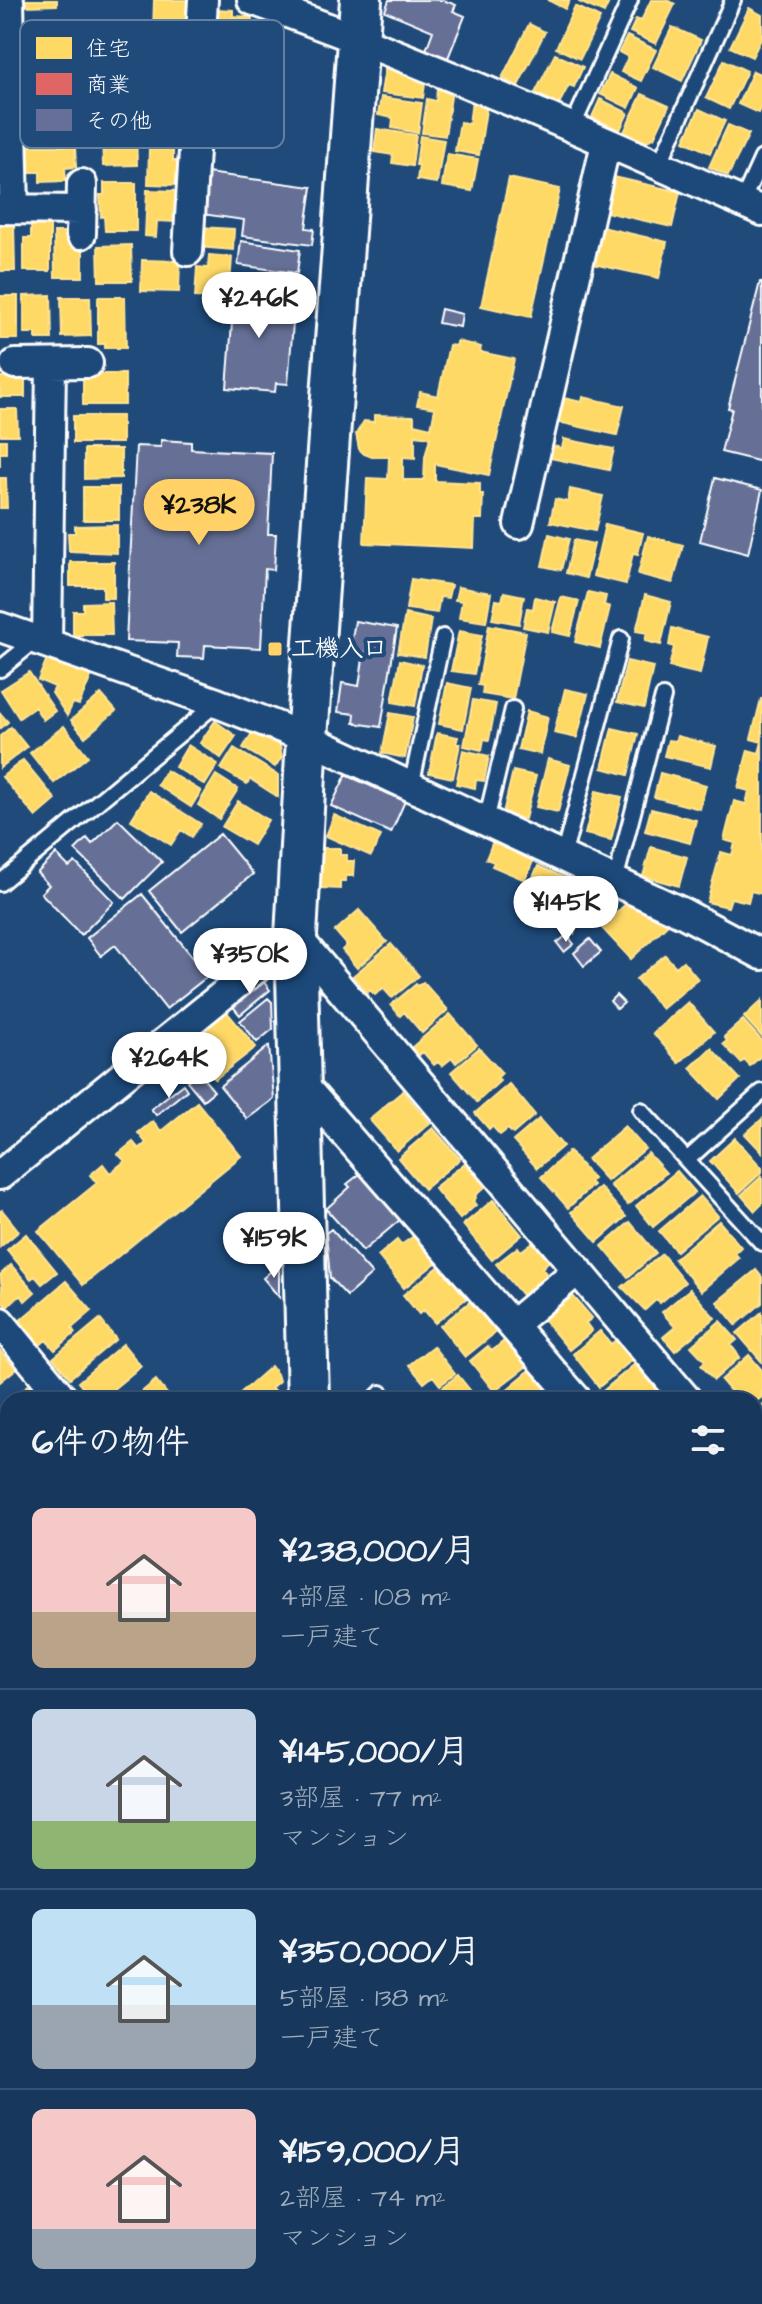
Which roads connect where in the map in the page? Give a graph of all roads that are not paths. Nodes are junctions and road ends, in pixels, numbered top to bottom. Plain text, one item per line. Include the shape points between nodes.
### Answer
1 (9, 0) edge
2 (203, 0) edge
3 (252, 0) edge
4 (630, 0) edge
5 (733, 0) edge
6 (359, 19) edge
7 (202, 20) edge
8 (6, 94) edge
9 (572, 128) junction
10 (606, 143) junction
11 (194, 148) edge
12 (762, 158) edge
13 (659, 165) junction
14 (752, 206) edge
15 (7, 209) edge
16 (82, 209) dead end
17 (188, 251) dead end
18 (88, 363) dead end
19 (15, 364) dead end
20 (51, 364) junction
21 (519, 524) dead end
22 (0, 627) edge
23 (443, 637) dead end
24 (621, 639) dead end
25 (42, 640) junction
26 (0, 669) edge
27 (663, 697) dead end
28 (217, 703) junction
29 (513, 709) dead end
30 (307, 738) junction
31 (411, 787) junction
32 (486, 821) junction
33 (563, 857) junction
34 (615, 881) junction
35 (0, 883) edge
36 (296, 936) junction
37 (762, 955) edge
38 (302, 1084) junction
39 (762, 1092) edge
40 (641, 1110) dead end
41 (687, 1160) junction
42 (0, 1175) edge
43 (762, 1243) edge
44 (578, 1270) junction
45 (0, 1322) edge
46 (512, 1325) junction
47 (57, 1392) edge
48 (308, 1392) edge
49 (570, 1392) edge
50 (680, 1392) edge

1 - 8 street
2 - 7 street
3 - 6 street
4 - 9 lane
5 - 13 lane
6 - 9 street
6 - 30 street
8 - 15 street
9 - 10 street
10 - 13 street
10 - 21 street
11 - 17 street
12 - 14 lane
13 - 14 street
15 - 16 street
18 - 20 street
19 - 20 street
20 - 25 street
22 - 25 street
23 - 31 lane
24 - 33 lane
25 - 26 lane
25 - 28 street
27 - 34 lane
28 - 30 street
28 - 35 lane
29 - 32 lane
30 - 31 street
30 - 36 street
31 - 32 street
32 - 33 street
33 - 34 street
34 - 37 street
36 - 38 street
36 - 42 street
36 - 44 street
38 - 46 street
38 - 48 street
39 - 41 lane
40 - 41 lane
41 - 43 lane
44 - 46 street
44 - 50 street
45 - 47 street
46 - 49 street

